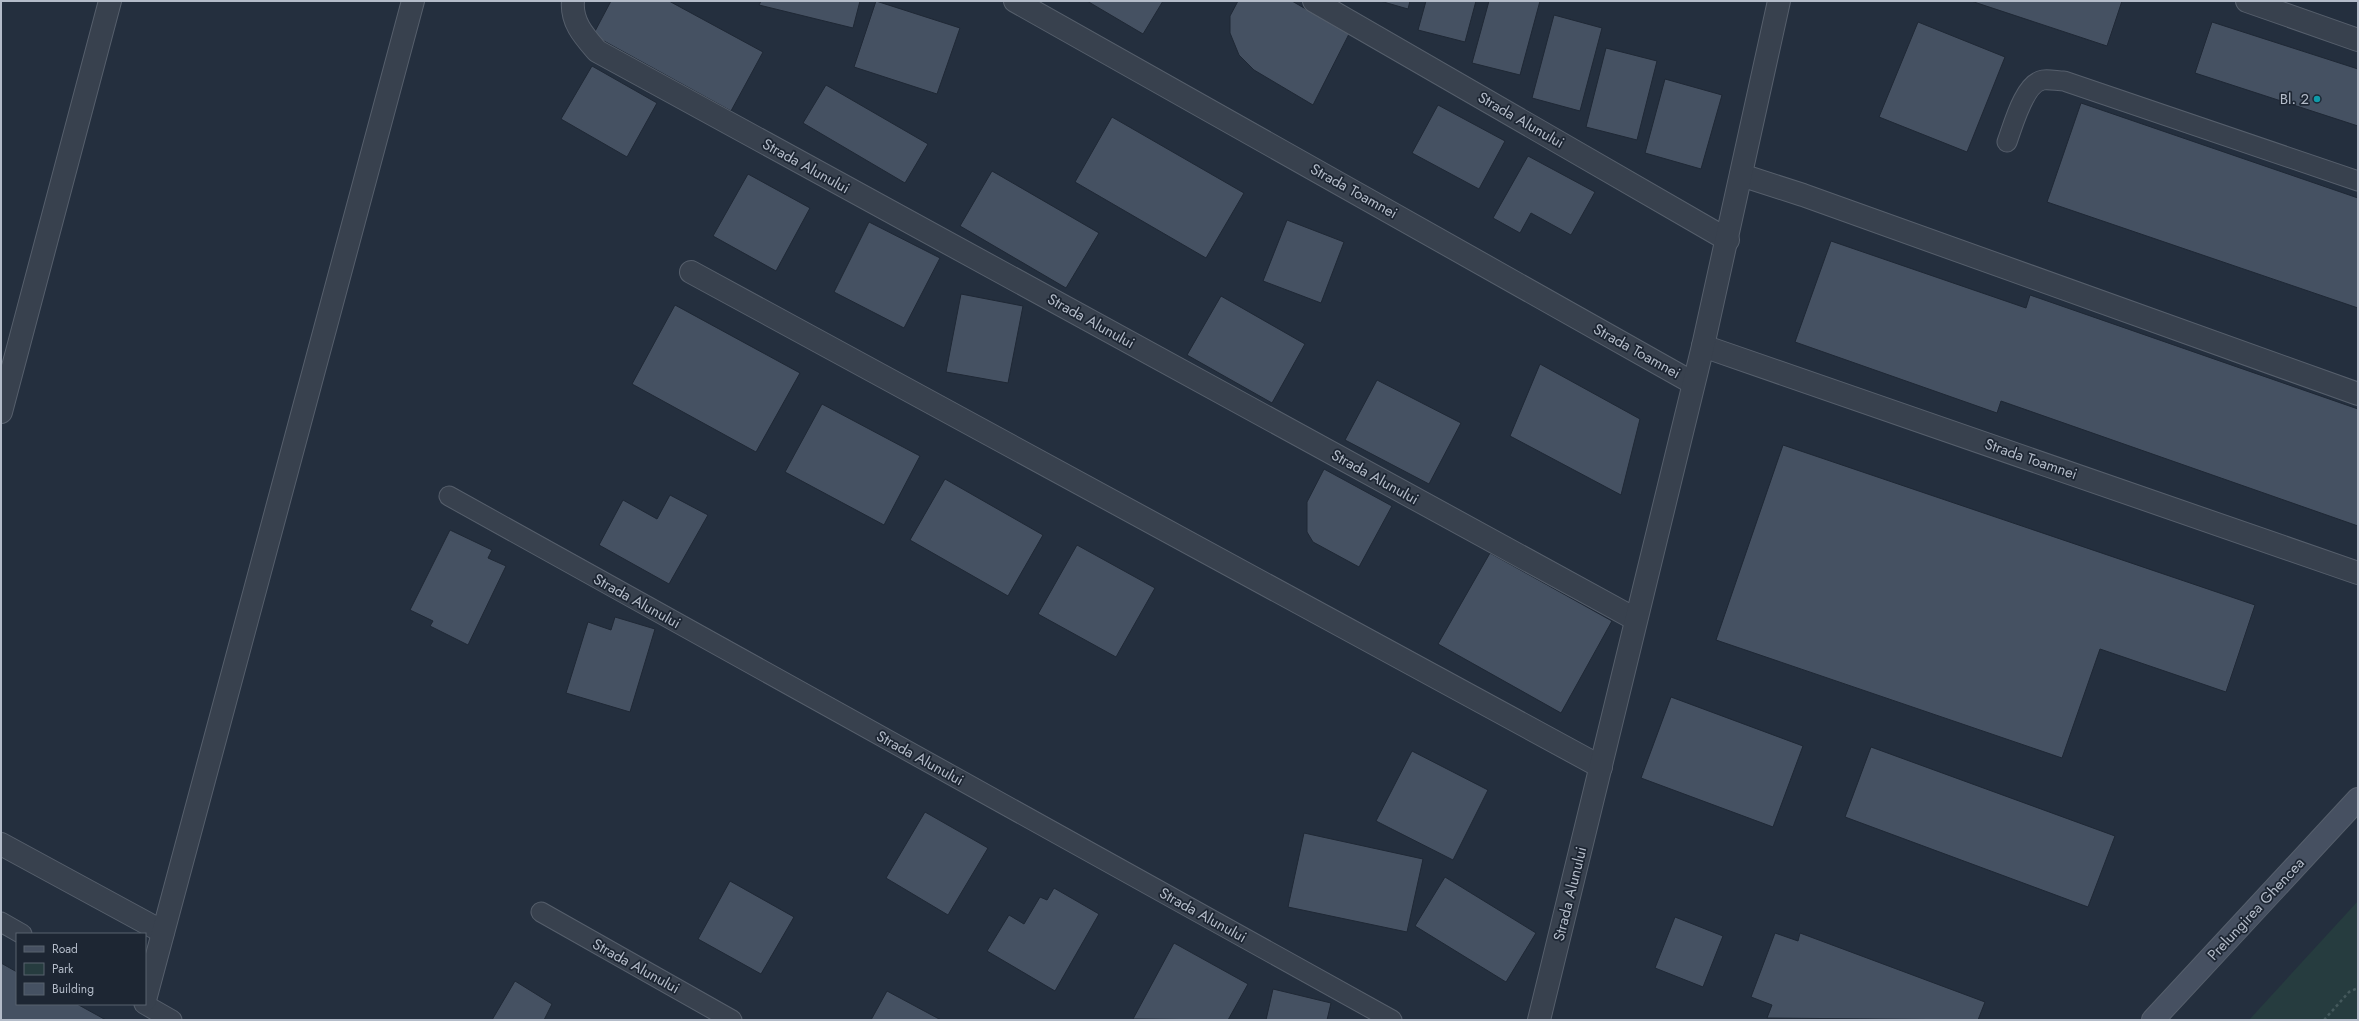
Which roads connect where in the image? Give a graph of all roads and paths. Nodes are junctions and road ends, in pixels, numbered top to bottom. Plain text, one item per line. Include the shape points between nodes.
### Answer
1 (110, 1) edge
2 (413, 1) edge
3 (572, 1) edge
4 (1015, 1) edge
5 (1314, 1) edge
6 (1779, 1) edge
7 (2247, 1) edge
8 (2358, 40) edge
9 (2007, 142) dead end
10 (1741, 175) junction
11 (2358, 181) edge
12 (1728, 240) junction
13 (691, 272) dead end
14 (1703, 346) junction
15 (1693, 383) junction
16 (2358, 394) edge
17 (1, 412) edge
18 (449, 496) dead end
19 (2358, 573) edge
20 (1635, 619) junction
21 (1601, 767) junction
22 (2358, 799) edge
23 (1, 844) edge
24 (541, 912) dead end
25 (1, 922) edge
26 (163, 932) junction
27 (20, 933) edge
28 (2358, 988) edge
29 (146, 996) edge
30 (146, 1005) edge
31 (172, 1020) edge
32 (732, 1020) edge
33 (1392, 1020) edge
34 (1539, 1020) edge
35 (2153, 1020) edge
36 (2324, 1020) edge

1 - 17 street
2 - 26 street
3 - 20 street, Strada Alunului via 580,31 597,51
4 - 15 street, Strada Toamnei
5 - 12 street, Strada Alunului
6 - 10 street, Strada Alunului
7 - 8 street
9 - 11 lane via 2021,104 2032,86 2042,80 2064,81
10 - 12 street, Strada Alunului
10 - 16 street
12 - 14 street, Strada Alunului
13 - 21 street
14 - 15 street, Strada Alunului
14 - 19 street, Strada Toamnei
15 - 20 street, Strada Alunului
18 - 33 lane, Strada Alunului
20 - 21 street, Strada Alunului
21 - 34 street, Strada Alunului
22 - 35 main road, Prelungirea Ghencea
23 - 26 street
24 - 32 lane, Strada Alunului
25 - 27 lane
26 - 29 street
28 - 36 path via 2350,992
30 - 31 lane

